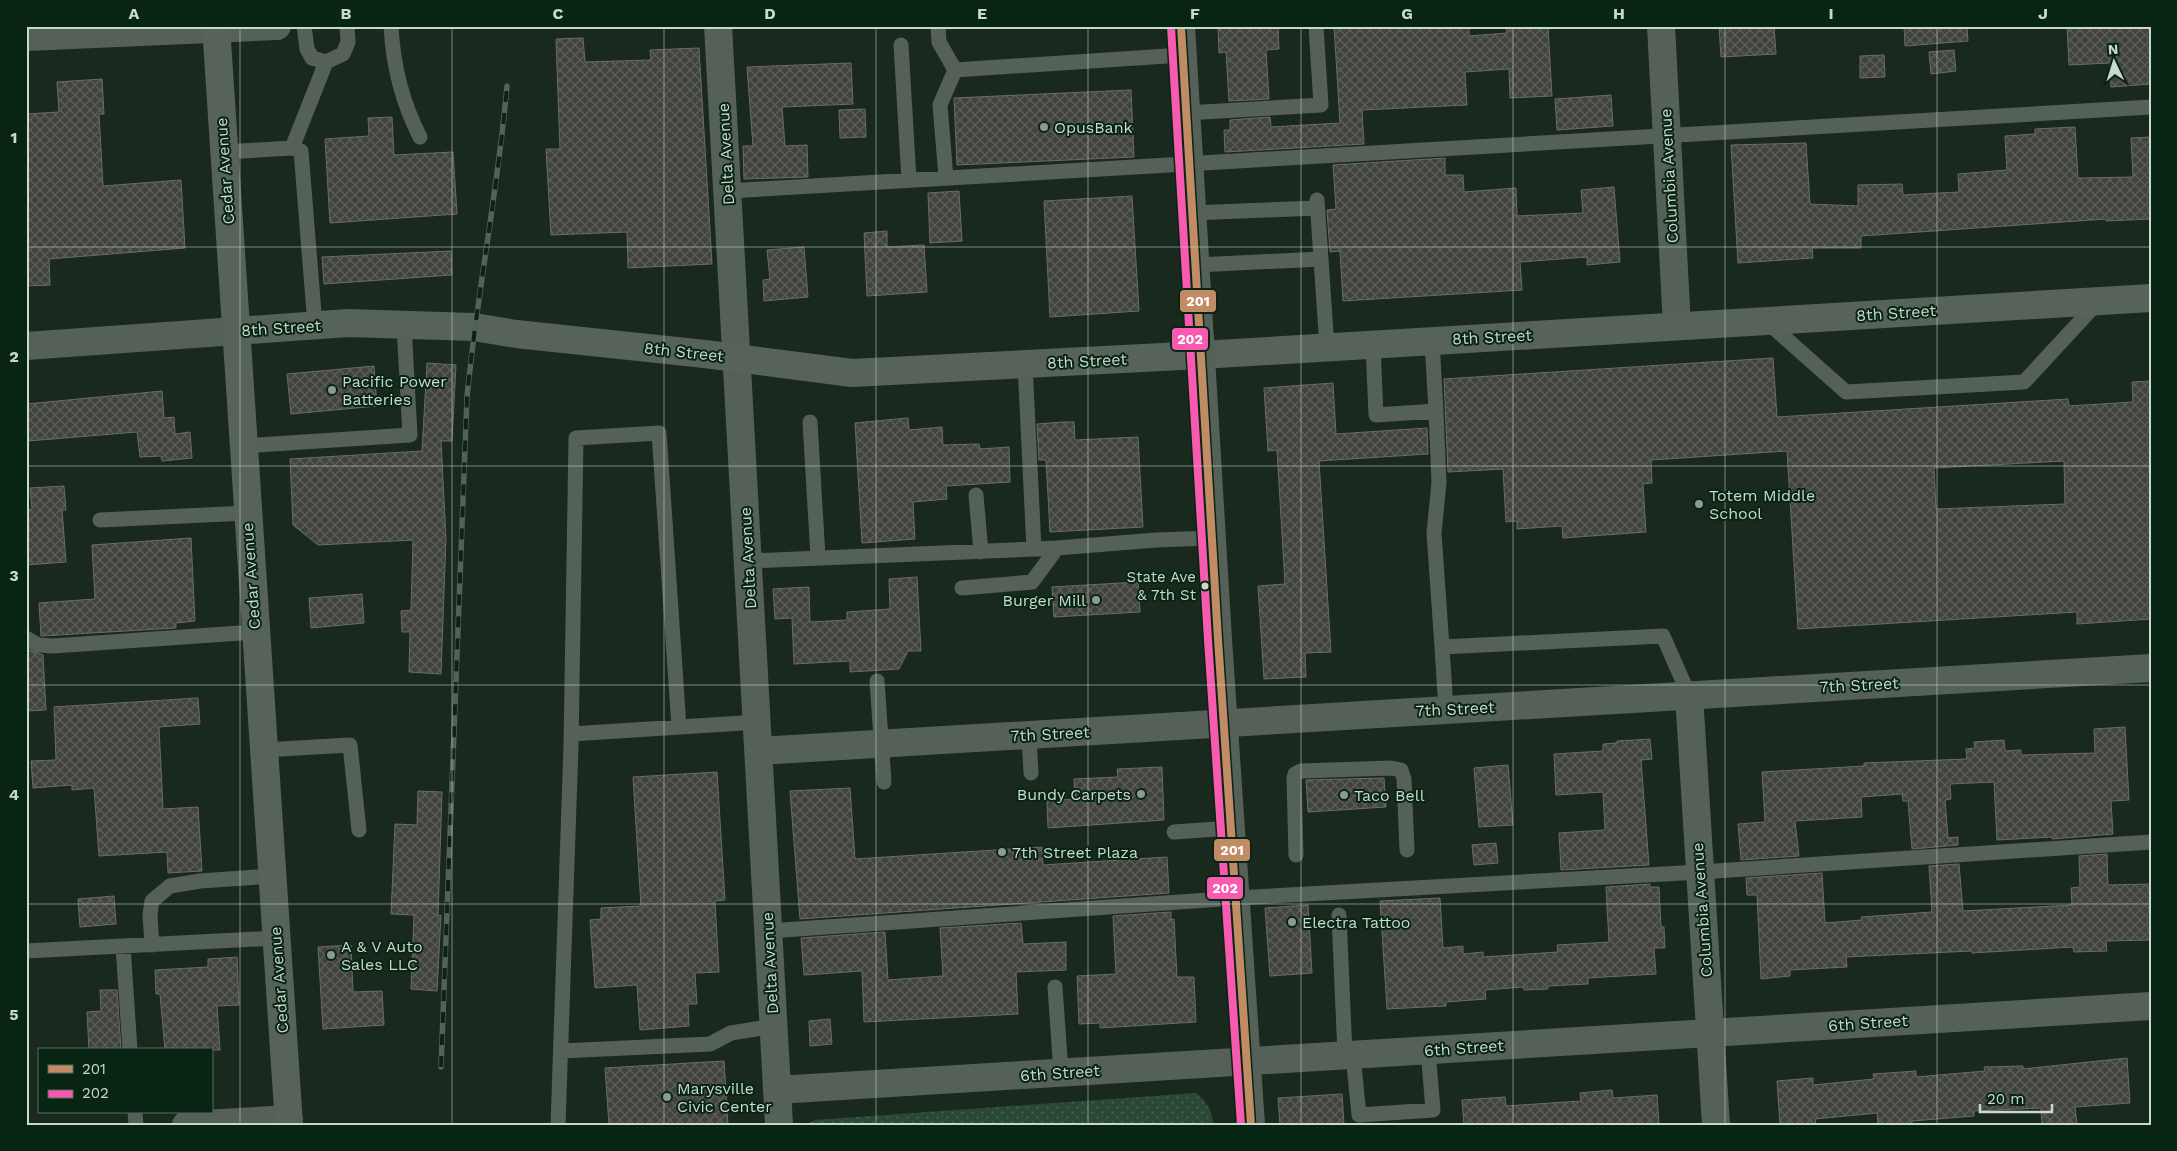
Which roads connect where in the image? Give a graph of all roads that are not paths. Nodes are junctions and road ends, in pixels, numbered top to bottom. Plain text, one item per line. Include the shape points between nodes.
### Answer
1 (277, 26) edge
2 (304, 26) edge
3 (347, 26) edge
4 (392, 26) edge
5 (718, 26) edge
6 (938, 26) edge
7 (1181, 26) edge
8 (1316, 26) edge
9 (1661, 26) edge
10 (216, 28) edge
11 (26, 37) edge
12 (901, 45) dead end
13 (1182, 55) junction
14 (326, 62) junction
15 (955, 70) junction
16 (2151, 107) edge
17 (1186, 113) junction
18 (420, 137) dead end
19 (1667, 137) junction
20 (292, 148) junction
21 (224, 152) junction
22 (1189, 164) junction
23 (946, 178) junction
24 (909, 180) junction
25 (728, 191) junction
26 (1192, 212) junction
27 (1321, 259) junction
28 (1196, 265) junction
29 (2151, 298) edge
30 (2099, 301) junction
31 (1766, 321) junction
32 (404, 324) junction
33 (315, 325) junction
34 (1678, 326) junction
35 (236, 331) junction
36 (1432, 341) junction
37 (1373, 345) junction
38 (26, 346) edge
39 (1327, 348) junction
40 (1201, 355) junction
41 (738, 358) junction
42 (1025, 364) junction
43 (1436, 411) junction
44 (810, 422) dead end
45 (243, 446) junction
46 (976, 494) dead end
47 (247, 513) junction
48 (100, 520) dead end
49 (1212, 538) junction
50 (1057, 548) junction
51 (1034, 549) junction
52 (981, 552) junction
53 (818, 557) junction
54 (748, 561) junction
55 (962, 588) dead end
56 (255, 632) junction
57 (26, 638) edge
58 (1442, 647) junction
59 (2151, 668) edge
60 (877, 681) dead end
61 (1689, 695) junction
62 (1446, 710) junction
63 (758, 722) junction
64 (1224, 723) junction
65 (679, 727) junction
66 (571, 734) junction
67 (1029, 735) junction
68 (881, 744) junction
69 (263, 750) junction
70 (759, 751) junction
71 (1031, 773) dead end
72 (884, 782) dead end
73 (1231, 828) junction
74 (359, 830) dead end
75 (1174, 832) dead end
76 (2151, 842) edge
77 (1407, 850) dead end
78 (1296, 855) dead end
79 (1700, 872) junction
80 (272, 876) junction
81 (1236, 898) junction
82 (1339, 915) dead end
83 (769, 931) junction
84 (276, 938) junction
85 (152, 945) junction
86 (123, 946) junction
87 (26, 952) edge
88 (1055, 987) dead end
89 (2151, 1006) edge
90 (774, 1026) junction
91 (1710, 1033) junction
92 (130, 1048) edge
93 (1428, 1050) junction
94 (560, 1051) junction
95 (1349, 1055) junction
96 (1248, 1061) junction
97 (1061, 1073) junction
98 (777, 1090) junction
99 (289, 1122) edge
100 (186, 1125) edge
101 (558, 1125) edge
102 (779, 1125) edge
103 (1251, 1125) edge
104 (1716, 1125) edge

1 - 10 street
2 - 14 lane via 307,49 312,58
3 - 14 lane via 348,42 344,54
4 - 18 lane via 398,80
5 - 25 street, Delta Avenue
6 - 15 lane via 939,42
7 - 13 main road
8 - 17 lane via 1321,105
9 - 19 street, Columbia Avenue
10 - 11 street
10 - 21 street, Cedar Avenue
12 - 24 lane
13 - 15 lane
13 - 17 main road
14 - 20 lane
15 - 23 lane via 940,105
16 - 19 lane
17 - 22 main road
19 - 22 lane
19 - 34 street, Columbia Avenue
20 - 21 lane
20 - 33 lane via 301,150
21 - 35 street, Cedar Avenue
22 - 23 lane via 1142,166 1123,160 1043,164 1003,174
22 - 26 main road
23 - 24 lane
24 - 25 lane
25 - 41 street, Delta Avenue
26 - 27 lane via 1317,204
26 - 28 main road
27 - 28 lane
27 - 39 lane
28 - 40 main road
29 - 30 street, 8th Street
30 - 31 street, 8th Street
30 - 31 lane via 2024,382 1846,392
31 - 34 street, 8th Street
32 - 33 street, 8th Street
32 - 41 street, 8th Street via 474,326 516,334
32 - 45 lane via 410,435
33 - 35 street, 8th Street
34 - 36 street, 8th Street
35 - 38 street, 8th Street
35 - 45 street, Cedar Avenue
36 - 37 street, 8th Street
36 - 43 lane
37 - 39 street, 8th Street
37 - 43 lane via 1376,415
39 - 40 street, 8th Street
40 - 42 street, 8th Street
40 - 49 main road
41 - 42 street, 8th Street via 852,373
41 - 54 street, Delta Avenue
42 - 51 lane
43 - 58 lane via 1439,483 1434,533
44 - 53 lane
45 - 47 street, Cedar Avenue
46 - 52 lane
47 - 48 lane
47 - 56 street, Cedar Avenue
49 - 50 lane
49 - 64 main road
50 - 51 lane
50 - 55 lane via 1032,582
51 - 52 lane
52 - 53 lane
53 - 54 lane
54 - 63 street, Delta Avenue
56 - 57 lane via 53,646 38,646
56 - 69 street, Cedar Avenue
58 - 61 lane via 1663,636
58 - 62 lane
59 - 61 street, 7th Street
60 - 68 lane
61 - 62 street, 7th Street
61 - 79 street, Columbia Avenue
62 - 64 street, 7th Street
63 - 65 lane
63 - 70 street, Delta Avenue
64 - 67 street, 7th Street
64 - 73 main road
65 - 66 lane
65 - 66 lane via 659,434 576,438
66 - 94 lane
67 - 68 street, 7th Street
67 - 71 lane
68 - 70 street, 7th Street
68 - 72 lane
69 - 74 lane via 350,745
69 - 80 street, Cedar Avenue
70 - 83 street, Delta Avenue
73 - 75 lane
73 - 81 main road
76 - 79 lane
77 - 78 lane via 1401,770 1301,771 1294,778
79 - 81 lane
79 - 91 street, Columbia Avenue
80 - 84 street, Cedar Avenue
80 - 85 lane via 170,886 152,901
81 - 83 lane
81 - 96 main road
82 - 95 lane
83 - 90 street, Delta Avenue
84 - 85 lane
84 - 99 street, Cedar Avenue
85 - 86 lane
86 - 87 lane
86 - 92 lane
88 - 97 lane
89 - 91 street, 6th Street
90 - 94 lane via 731,1033 710,1044
90 - 98 street, Delta Avenue
91 - 93 street, 6th Street
91 - 104 street, Columbia Avenue
93 - 95 street, 6th Street
93 - 95 lane via 1434,1110 1359,1114
94 - 101 lane
95 - 96 street, 6th Street
96 - 97 street, 6th Street
96 - 103 main road
97 - 98 street, 6th Street
98 - 102 street, Delta Avenue
99 - 100 street

